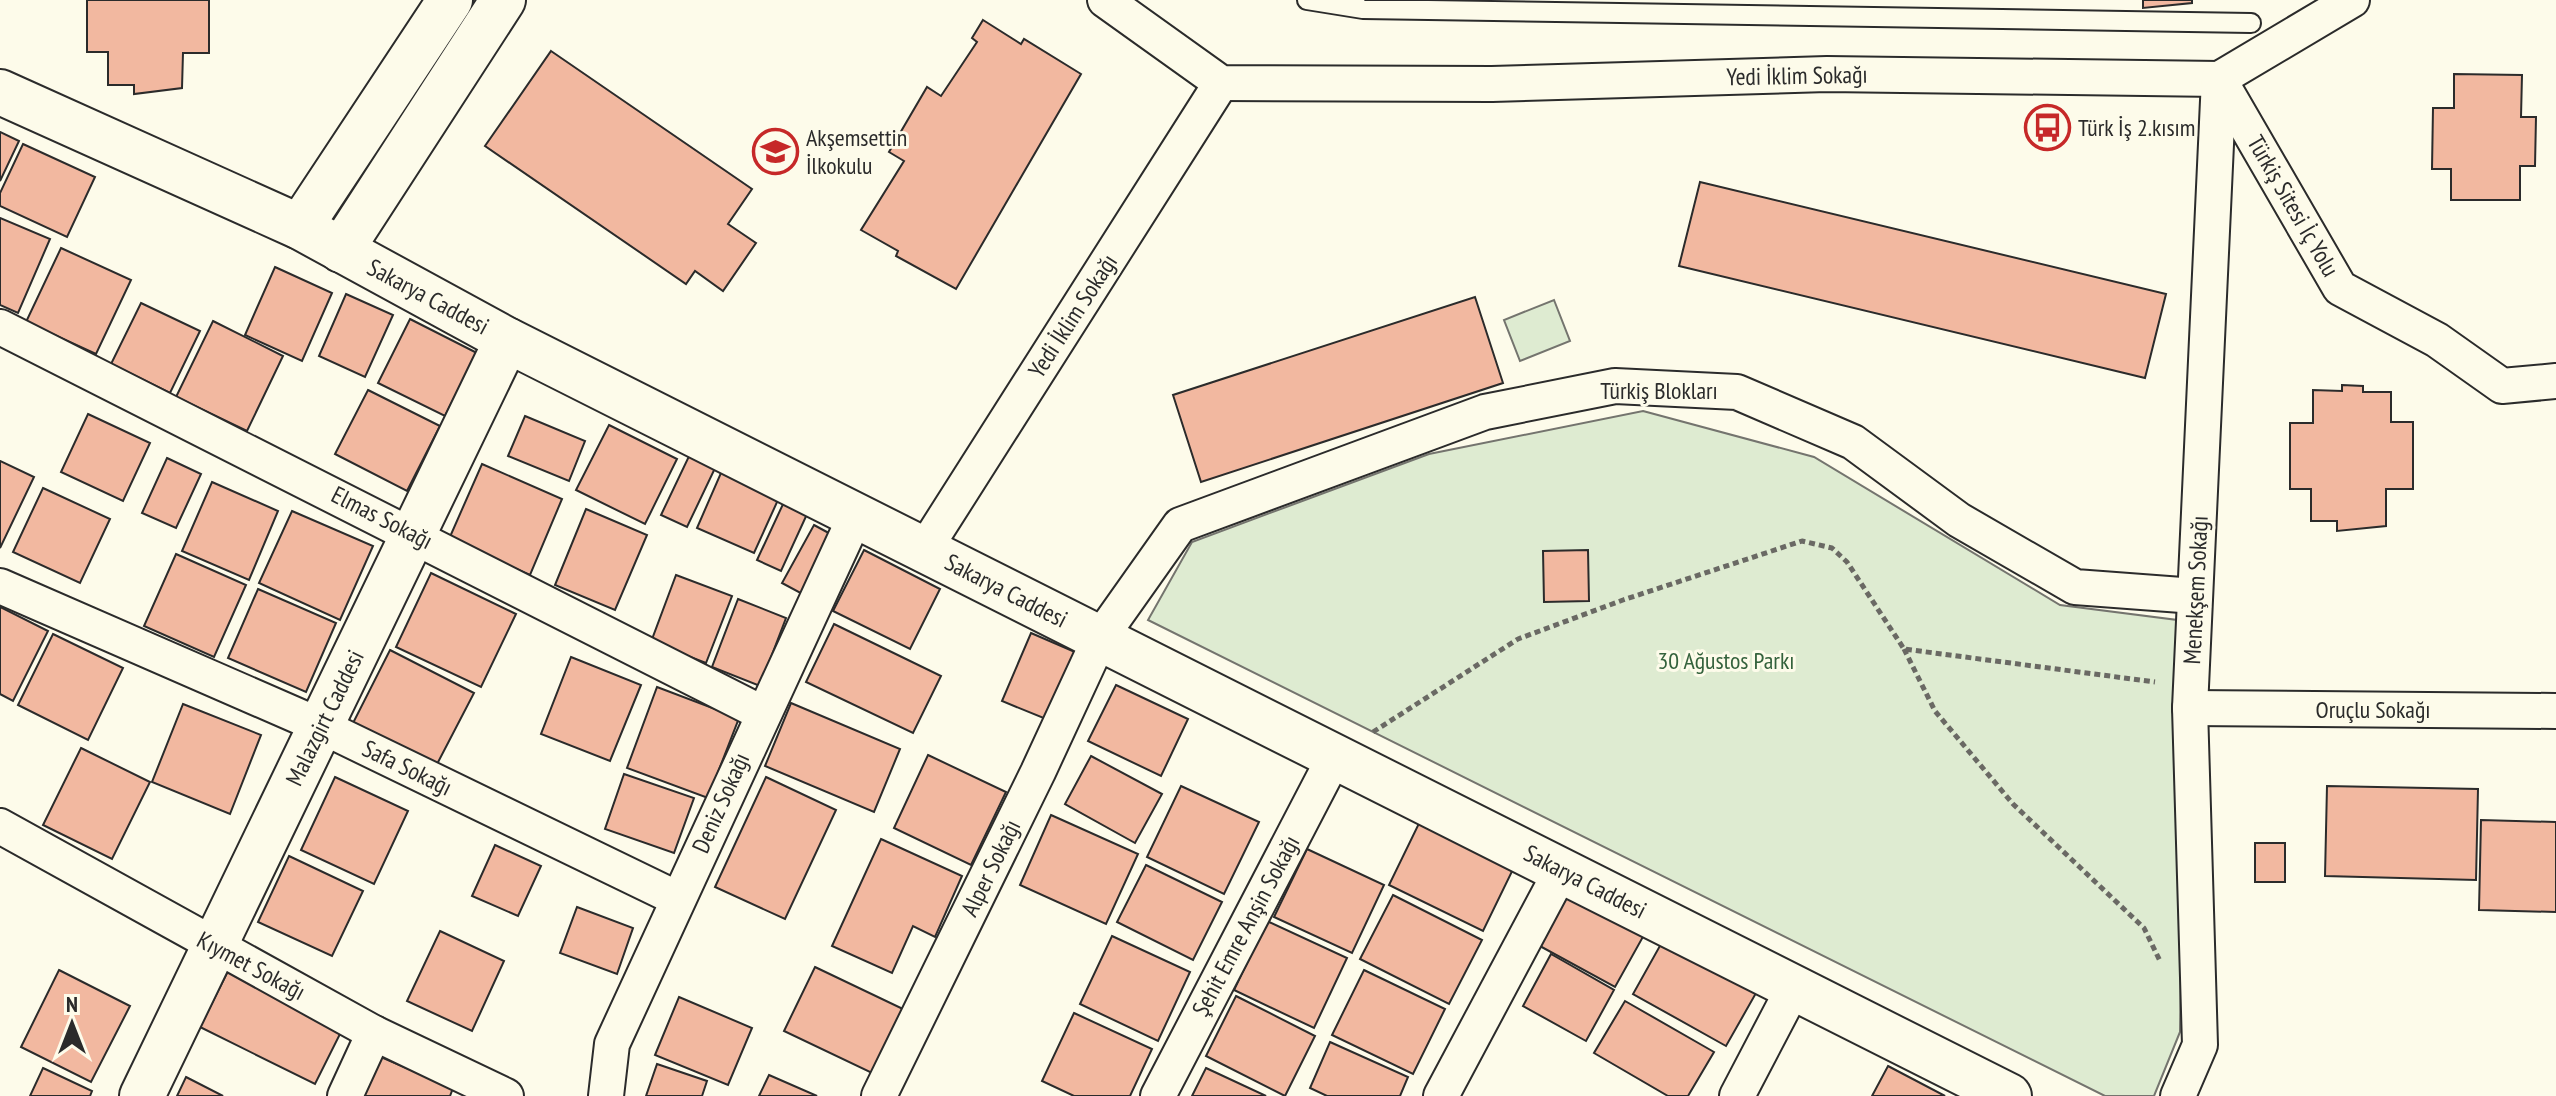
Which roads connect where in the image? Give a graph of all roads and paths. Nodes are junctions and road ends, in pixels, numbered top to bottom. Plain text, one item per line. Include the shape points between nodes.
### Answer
1 (450, 0) edge
2 (503, 0) edge
3 (1105, 0) edge
4 (1307, 0) edge
5 (2352, 0) edge
6 (1508, 6) edge
7 (1788, 7) edge
8 (2251, 23) dead end
9 (2219, 79) junction
10 (1221, 83) junction
11 (0, 92) edge
12 (300, 227) junction
13 (341, 250) junction
14 (0, 327) edge
15 (507, 340) junction
16 (2556, 381) edge
17 (856, 515) junction
18 (414, 534) junction
19 (924, 550) junction
20 (0, 586) edge
21 (2195, 596) junction
22 (1100, 638) junction
23 (1904, 649) junction
24 (2190, 697) junction
25 (2556, 711) edge
26 (762, 713) junction
27 (321, 726) junction
28 (1335, 756) junction
29 (0, 826) edge
30 (1561, 871) junction
31 (678, 899) junction
32 (214, 946) junction
33 (2163, 967) dead end
34 (1794, 987) junction
35 (374, 1033) junction
36 (142, 1096) edge
37 (345, 1096) edge
38 (506, 1096) edge
39 (606, 1096) edge
40 (879, 1096) edge
41 (1158, 1096) edge
42 (1441, 1096) edge
43 (1737, 1096) edge
44 (2009, 1096) edge
45 (2178, 1096) edge

1 - 12 street
2 - 13 street
3 - 10 street
4 - 6 lane via 1363,9
5 - 9 street
6 - 7 lane
7 - 8 lane
9 - 10 street, Yedi İklim Sokağı via 1827,74 1492,84
9 - 16 street, Türkiş Sitesi İç Yolu via 2340,288 2437,340 2502,386
9 - 21 street, Menekşem Sokağı
10 - 19 street, Yedi İklim Sokağı
11 - 12 street, Sakarya Caddesi
12 - 13 street, Sakarya Caddesi
13 - 15 street, Sakarya Caddesi
14 - 18 street, Elmas Sokağı
15 - 17 street, Sakarya Caddesi
15 - 18 street, Malazgirt Caddesi
17 - 19 street, Sakarya Caddesi
17 - 26 street, Deniz Sokağı
18 - 26 street, Elmas Sokağı
18 - 27 street, Malazgirt Caddesi
19 - 22 street, Sakarya Caddesi
20 - 27 street, Safa Sokağı
21 - 22 street, Türkiş Blokları via 2075,587 1959,520 1853,442 1737,392 1615,386 1485,412 1180,525
21 - 24 street, Menekşem Sokağı
22 - 28 street, Sakarya Caddesi
22 - 40 street, Alper Sokağı
23 - 24 path
23 - 28 path via 1847,562 1832,548 1802,541 1518,639
23 - 33 path via 1935,711 2013,804 2144,928
24 - 25 street, Oruçlu Sokağı
24 - 45 street, Menekşem Sokağı via 2200,1045
26 - 31 street, Deniz Sokağı
27 - 31 street, Safa Sokağı
27 - 32 street, Malazgirt Caddesi
28 - 30 street, Sakarya Caddesi
28 - 41 street, Şehit Emre Anşin Sokağı
29 - 32 street, Kıymet Sokağı
30 - 34 street, Sakarya Caddesi
30 - 42 street
31 - 39 street, Deniz Sokağı via 612,1044
32 - 35 street, Kıymet Sokağı
32 - 36 street, Malazgirt Caddesi
34 - 43 street
34 - 44 street, Sakarya Caddesi
35 - 37 street
35 - 38 street, Kıymet Sokağı

